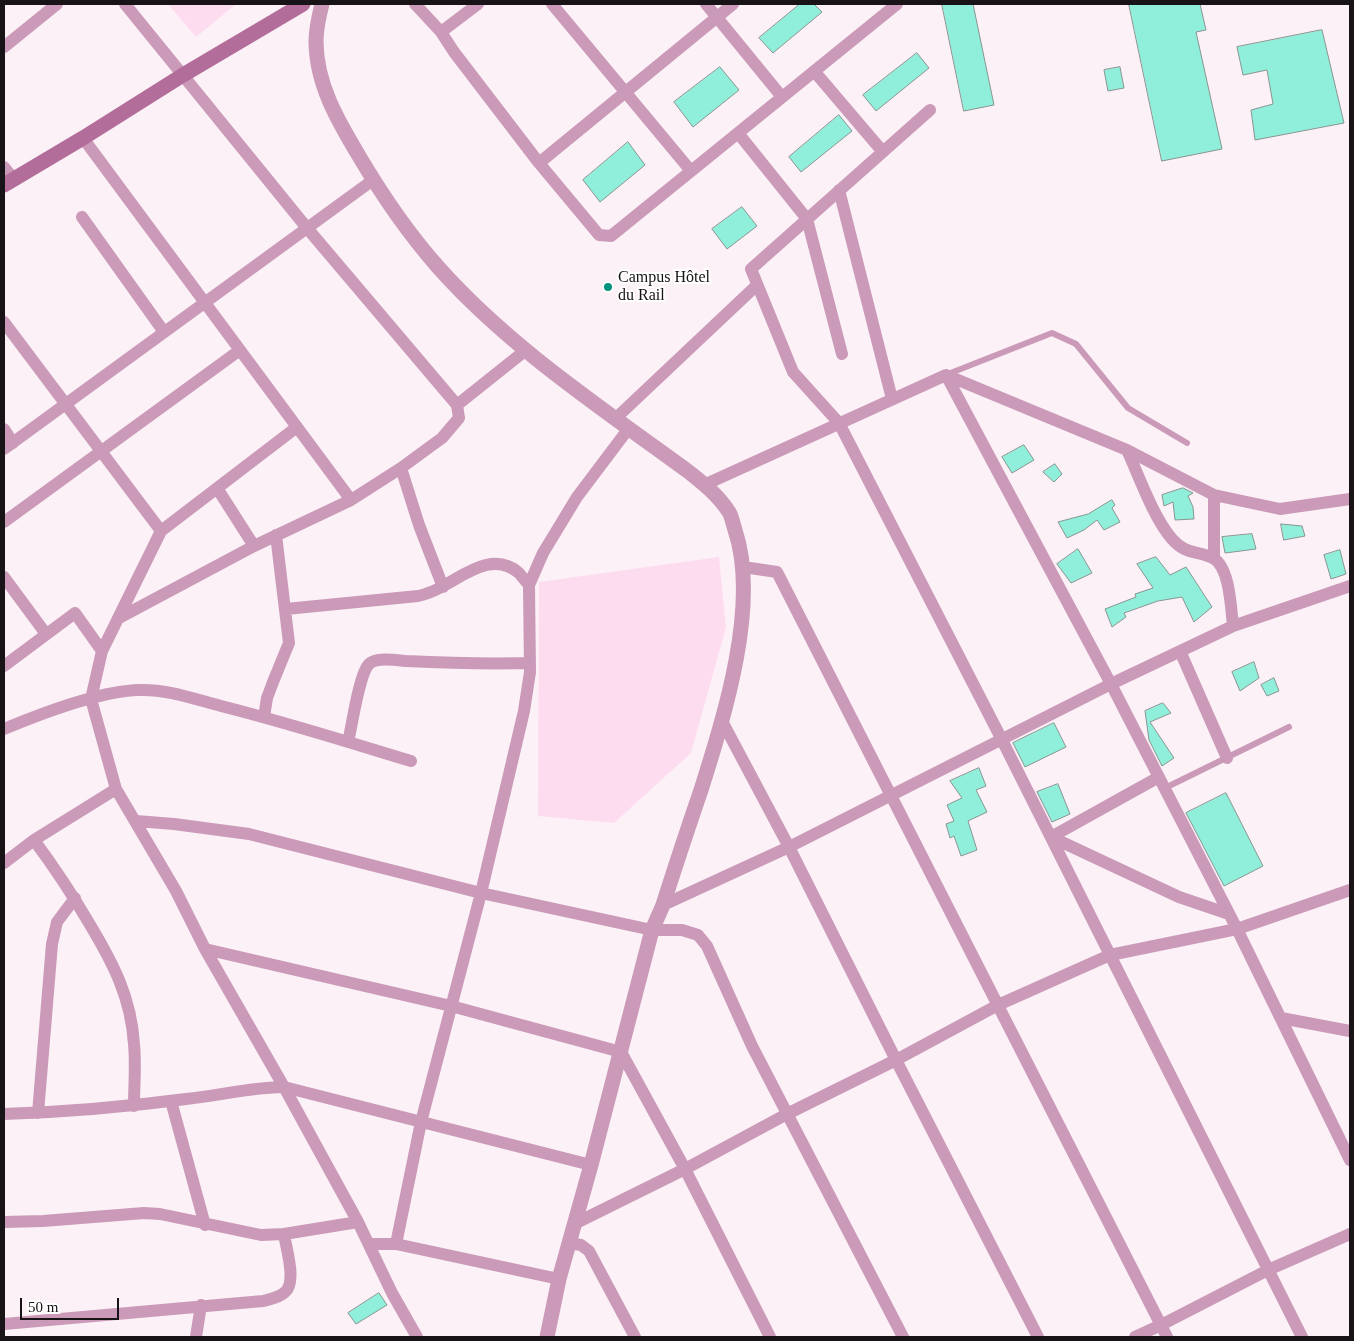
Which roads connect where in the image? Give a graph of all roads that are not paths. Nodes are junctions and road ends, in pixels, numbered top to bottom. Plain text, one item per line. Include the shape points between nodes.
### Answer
1 (57, 4) edge
2 (125, 4) edge
3 (303, 4) edge
4 (322, 4) edge
5 (415, 4) edge
6 (478, 4) edge
7 (706, 4) edge
8 (733, 4) edge
9 (896, 4) edge
10 (554, 5) edge
11 (717, 17) junction
12 (441, 32) junction
13 (4, 47) edge
14 (814, 71) junction
15 (182, 75) junction
16 (625, 92) junction
17 (782, 97) junction
18 (930, 110) dead end
19 (738, 133) junction
20 (83, 138) junction
21 (883, 152) junction
22 (539, 163) junction
23 (4, 167) edge
24 (691, 171) junction
25 (373, 180) junction
26 (9, 182) edge
27 (839, 190) junction
28 (82, 217) dead end
29 (807, 219) junction
30 (307, 228) junction
31 (758, 285) junction
32 (205, 303) junction
33 (4, 322) edge
34 (164, 332) junction
35 (240, 350) junction
36 (526, 350) junction
37 (842, 354) dead end
38 (946, 375) junction
39 (892, 399) junction
40 (66, 404) junction
41 (456, 405) junction
42 (616, 418) junction
43 (839, 423) junction
44 (297, 427) junction
45 (629, 428) junction
46 (4, 430) edge
47 (1187, 443) dead end
48 (8, 446) edge
49 (1127, 450) junction
50 (101, 452) junction
51 (401, 468) junction
52 (704, 485) junction
53 (217, 488) junction
54 (1214, 495) junction
55 (351, 500) junction
56 (1350, 500) edge
57 (4, 522) edge
58 (160, 531) junction
59 (276, 535) junction
60 (254, 546) junction
61 (1214, 559) junction
62 (743, 567) junction
63 (4, 577) edge
64 (529, 585) junction
65 (1350, 586) edge
66 (443, 587) junction
67 (286, 608) junction
68 (119, 618) junction
69 (1233, 626) junction
70 (46, 634) junction
71 (102, 651) junction
72 (1180, 651) junction
73 (530, 663) junction
74 (4, 666) edge
75 (1111, 684) junction
76 (91, 698) junction
77 (264, 717) junction
78 (722, 721) junction
79 (1289, 727) dead end
80 (4, 728) edge
81 (1001, 738) junction
82 (348, 742) junction
83 (1227, 758) junction
84 (411, 762) dead end
85 (1162, 783) junction
86 (116, 789) junction
87 (891, 794) junction
88 (136, 821) junction
89 (1051, 837) junction
90 (34, 840) junction
91 (790, 846) junction
92 (4, 864) edge
93 (1350, 890) edge
94 (481, 893) junction
95 (75, 898) junction
96 (663, 905) junction
97 (1229, 914) junction
98 (1237, 929) junction
99 (652, 930) junction
100 (205, 950) junction
101 (1110, 956) junction
102 (998, 1005) junction
103 (451, 1006) junction
104 (1281, 1018) junction
105 (1350, 1031) edge
106 (621, 1052) junction
107 (896, 1060) junction
108 (284, 1087) junction
109 (172, 1101) junction
110 (134, 1106) junction
111 (38, 1113) junction
112 (4, 1114) edge
113 (787, 1114) junction
114 (421, 1122) junction
115 (1347, 1143) edge
116 (1350, 1160) edge
117 (591, 1165) junction
118 (685, 1169) junction
119 (4, 1222) edge
120 (358, 1222) junction
121 (574, 1224) junction
122 (205, 1225) junction
123 (284, 1234) junction
124 (1350, 1234) edge
125 (569, 1243) junction
126 (369, 1244) junction
127 (396, 1244) junction
128 (1268, 1270) junction
129 (559, 1280) junction
130 (201, 1305) junction
131 (4, 1324) edge
132 (1161, 1325) junction
133 (196, 1337) edge
134 (417, 1337) edge
135 (547, 1337) edge
136 (635, 1337) edge
137 (770, 1337) edge
138 (903, 1337) edge
139 (1038, 1337) edge
140 (1135, 1337) edge
141 (1167, 1337) edge
142 (1302, 1337) edge

1 - 13 street
2 - 15 street
3 - 15 main road
4 - 25 street via 316,41 326,94
5 - 12 street
6 - 12 street
7 - 11 street
8 - 11 street
9 - 14 street
10 - 16 street
11 - 16 street
11 - 17 street
12 - 22 street
14 - 17 street
14 - 21 street
15 - 20 main road
15 - 30 street
16 - 22 street
16 - 24 street
17 - 19 street
18 - 21 street
19 - 24 street
19 - 29 street
20 - 26 main road
20 - 32 street
21 - 27 street
22 - 24 street via 599,235 611,236
23 - 26 street
25 - 30 street
25 - 36 street via 438,266
27 - 29 street
27 - 39 street
28 - 34 street
29 - 31 street via 751,269
29 - 37 street
30 - 32 street
30 - 41 street
31 - 42 street
31 - 43 street via 793,372
32 - 34 street
32 - 35 street
33 - 40 street
34 - 40 street
35 - 44 street
35 - 50 street
36 - 41 street
36 - 42 street
38 - 39 street
38 - 47 lane via 1052,333 1076,344 1128,408
38 - 49 street
38 - 75 street
39 - 43 street
40 - 48 street
40 - 50 street
41 - 51 street via 459,418 442,438
42 - 45 street
43 - 52 street
43 - 81 street
44 - 53 street
44 - 55 street
45 - 52 street
45 - 64 street via 577,497 543,553
46 - 48 street
49 - 54 street
49 - 61 street via 1171,538 1184,550
50 - 57 street
50 - 58 street
51 - 55 street
51 - 66 street
52 - 62 street via 713,491 729,513 740,544
53 - 58 street
53 - 60 street
54 - 56 street via 1280,509
54 - 61 street
55 - 59 street
58 - 68 street
59 - 60 street
59 - 67 street
60 - 68 street
61 - 69 street via 1224,571 1227,581
62 - 78 street via 743,608
62 - 87 street via 777,572
63 - 70 street
64 - 66 street via 518,572 488,564
64 - 73 street
65 - 69 street
66 - 67 street via 418,596
67 - 77 street via 289,644 272,682
68 - 71 street
69 - 72 street
70 - 71 street via 75,613
70 - 74 street
71 - 76 street
72 - 75 street
72 - 83 street
73 - 82 street via 373,661 367,666 361,682
73 - 94 street via 528,693
75 - 81 street
75 - 85 street
76 - 77 street via 137,690 159,690
76 - 80 street
76 - 86 street
77 - 82 street
78 - 91 street
78 - 96 street
79 - 83 lane
81 - 87 street
81 - 89 street
82 - 84 street
83 - 85 lane
85 - 89 street
85 - 97 street
86 - 88 street
86 - 90 street
87 - 91 street
87 - 102 street
88 - 94 street via 249,834
88 - 100 street
89 - 97 street via 1179,897
89 - 101 street
90 - 92 street
90 - 95 street
91 - 96 street
91 - 107 street
93 - 98 street
94 - 99 street
94 - 103 street
95 - 110 street via 123,988 134,1044
95 - 111 street via 60,916 53,936
96 - 99 street
97 - 98 street
98 - 101 street
98 - 104 street
99 - 106 street
99 - 113 street via 682,930 698,935 707,946
100 - 103 street
100 - 108 street
101 - 102 street
101 - 128 street
102 - 107 street
102 - 132 street
103 - 106 street
103 - 114 street
104 - 105 street
104 - 115 street
106 - 117 street
106 - 118 street
107 - 113 street
107 - 139 street
108 - 109 street via 261,1087
108 - 114 street
108 - 120 street
109 - 110 street
109 - 122 street
110 - 111 street
111 - 112 street
113 - 118 street
113 - 138 street
114 - 117 street
114 - 127 street
115 - 116 street
117 - 121 street
118 - 121 street
118 - 137 street
119 - 122 street via 144,1213
120 - 123 street
120 - 126 street
121 - 125 street
122 - 123 street via 261,1235
123 - 130 street via 292,1281 287,1291 263,1301
124 - 128 street
125 - 129 street
125 - 136 street via 581,1245 589,1251
126 - 127 street
126 - 134 street
127 - 129 street
128 - 132 street
128 - 142 street
129 - 135 street
130 - 131 street
130 - 133 street
132 - 140 street
132 - 141 street

